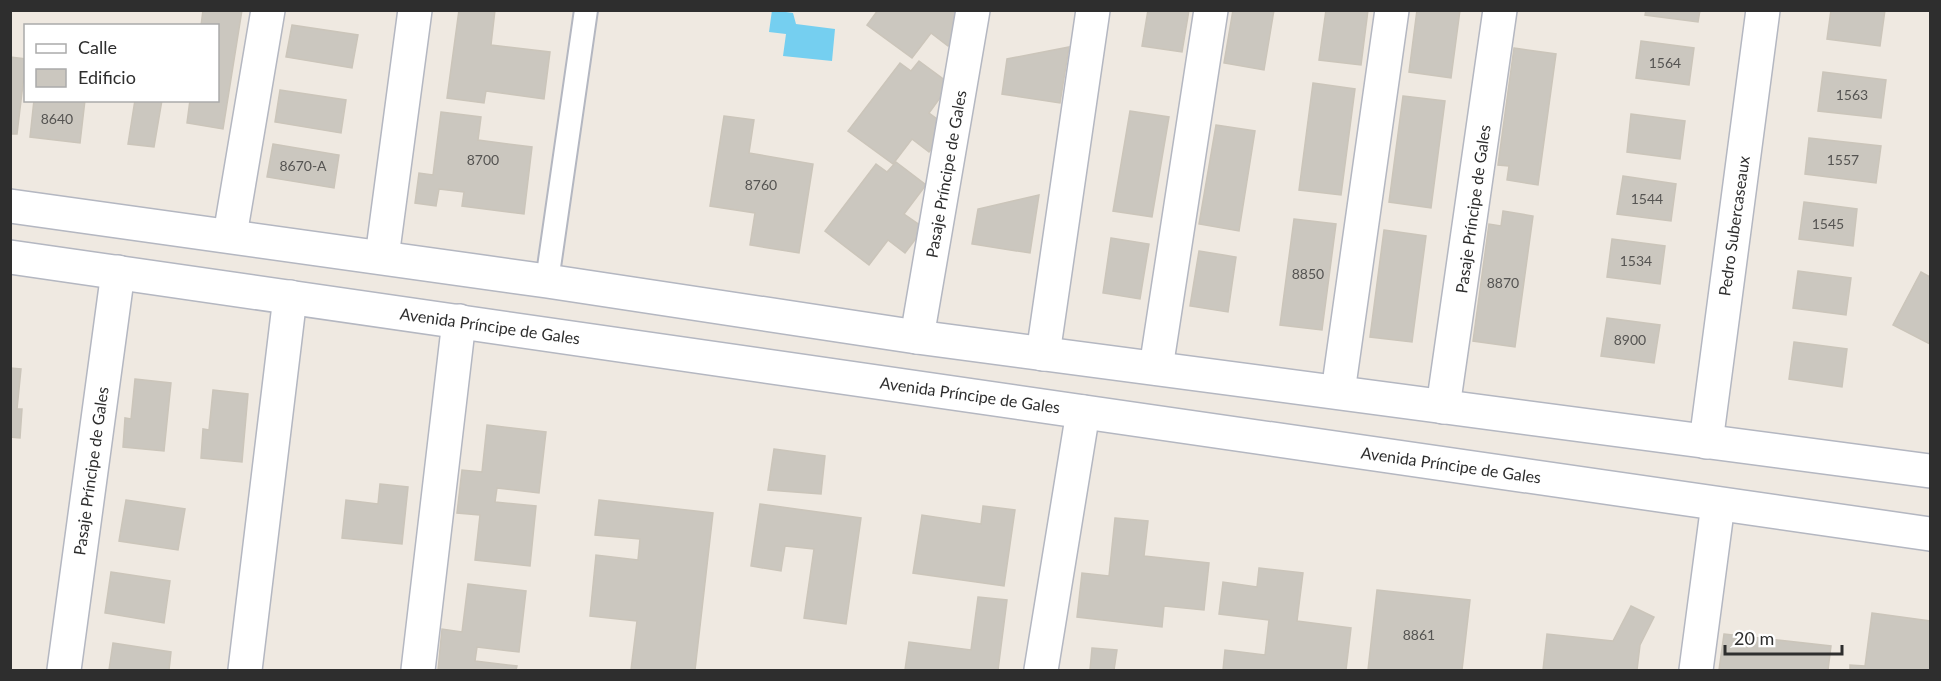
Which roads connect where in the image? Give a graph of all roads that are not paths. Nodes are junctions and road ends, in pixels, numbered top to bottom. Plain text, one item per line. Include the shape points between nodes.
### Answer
1 (268, 10) edge
2 (415, 10) edge
3 (586, 10) edge
4 (973, 10) edge
5 (1093, 10) edge
6 (1210, 10) edge
7 (1392, 10) edge
8 (1500, 10) edge
9 (1763, 10) edge
10 (10, 206) edge
11 (230, 235) junction
12 (10, 257) edge
13 (382, 257) junction
14 (118, 272) junction
15 (546, 280) junction
16 (290, 297) junction
17 (459, 321) junction
18 (917, 337) junction
19 (1043, 354) junction
20 (1156, 368) junction
21 (1338, 392) junction
22 (1443, 407) junction
23 (1083, 412) junction
24 (1706, 442) junction
25 (1930, 471) edge
26 (1718, 504) junction
27 (1930, 534) edge
28 (63, 670) edge
29 (245, 670) edge
30 (418, 670) edge
31 (1041, 670) edge
32 (1696, 670) edge

1 - 11 street
2 - 13 street
3 - 15 lane
4 - 18 street, Pasaje Príncipe de Gales
5 - 19 street
6 - 20 street
7 - 21 street
8 - 22 street, Pasaje Príncipe de Gales
9 - 24 street, Pedro Subercaseaux
10 - 11 street
11 - 13 street
12 - 14 street, Avenida Príncipe de Gales
13 - 15 street
14 - 16 street, Avenida Príncipe de Gales
14 - 28 street, Pasaje Príncipe de Gales
15 - 18 street
16 - 17 street, Avenida Príncipe de Gales
16 - 29 street
17 - 23 street, Avenida Príncipe de Gales
17 - 30 street
18 - 19 street
19 - 20 street
20 - 21 street
21 - 22 street
22 - 24 street
23 - 26 street, Avenida Príncipe de Gales
23 - 31 street
24 - 25 street
26 - 27 street, Avenida Príncipe de Gales
26 - 32 street

